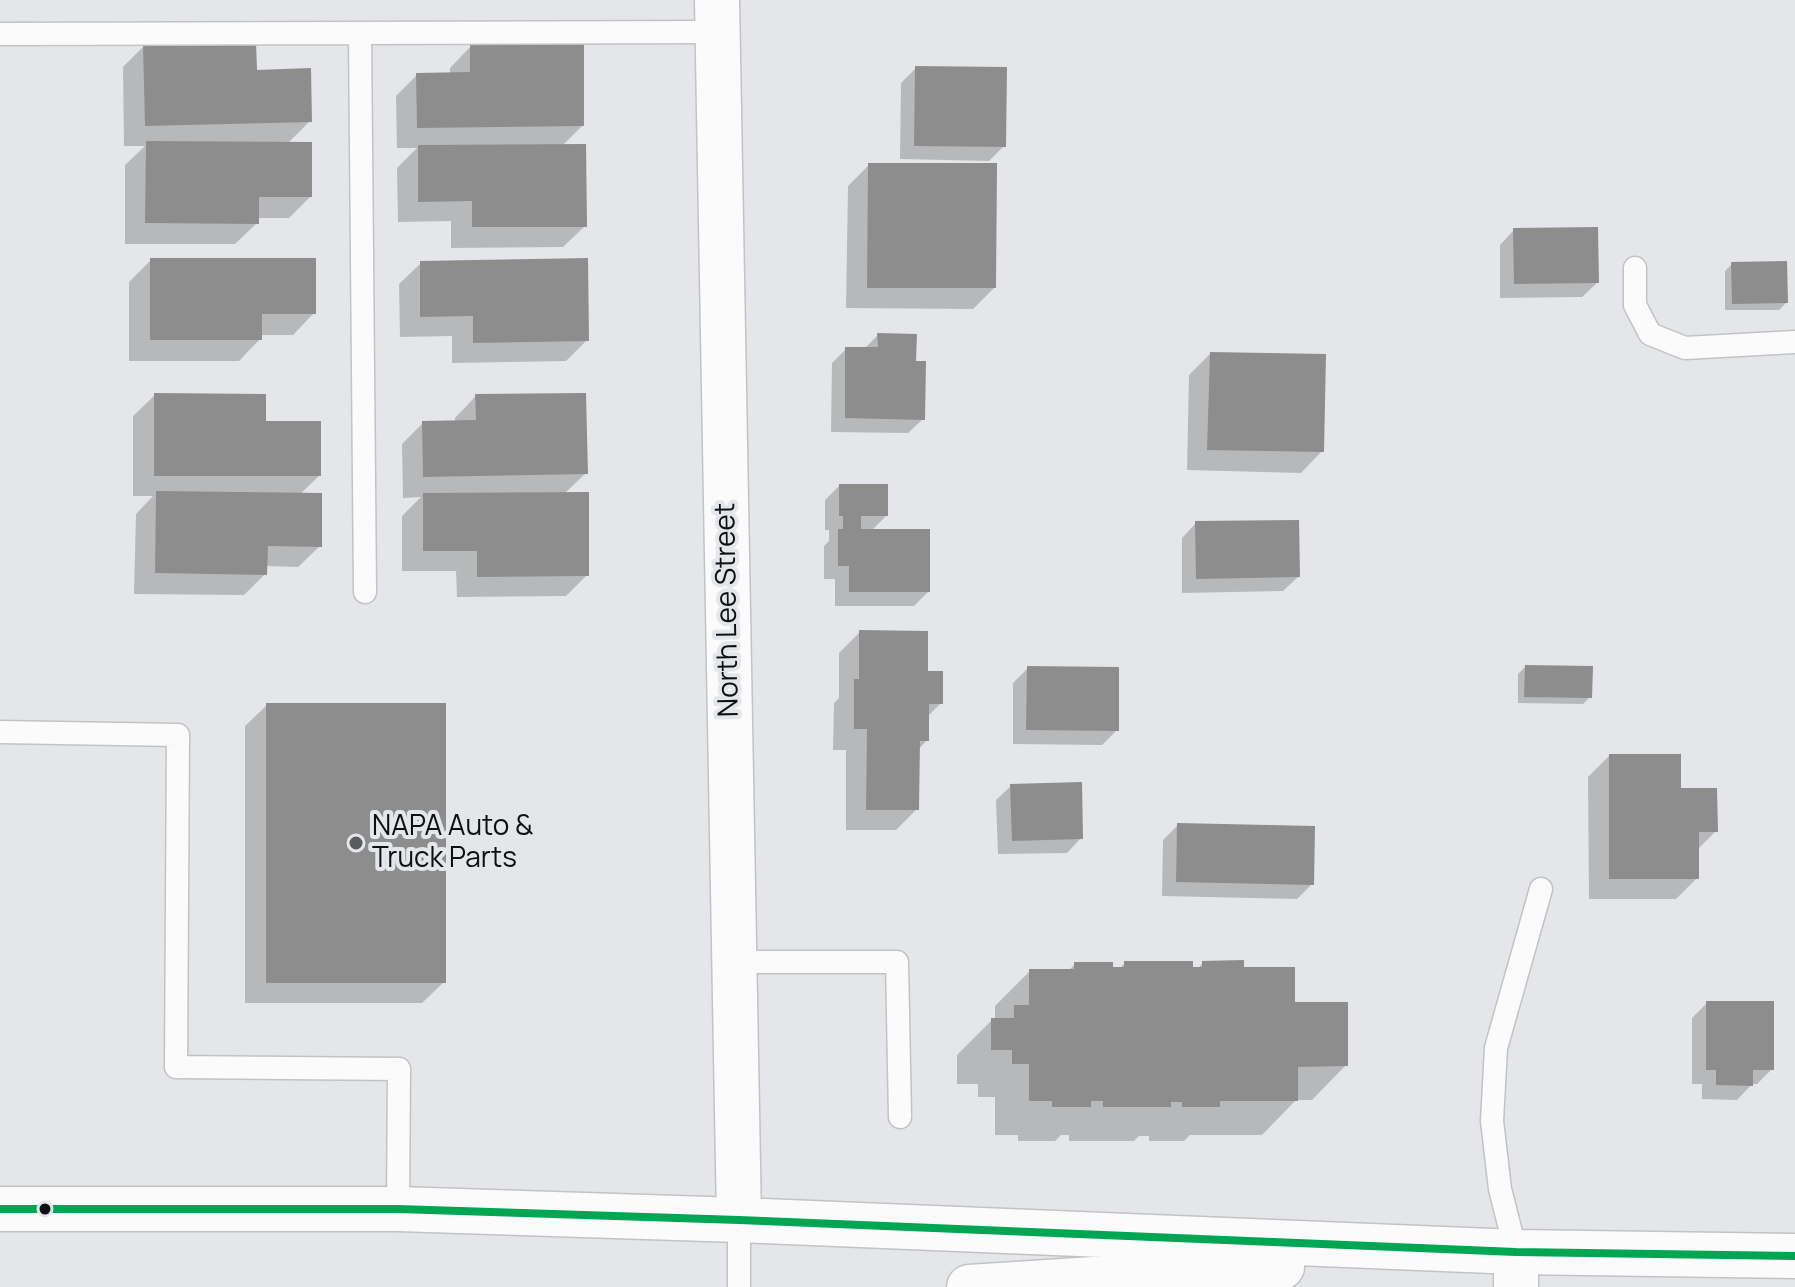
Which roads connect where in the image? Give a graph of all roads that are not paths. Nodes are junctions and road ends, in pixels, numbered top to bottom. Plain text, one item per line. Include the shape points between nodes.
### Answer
1 (717, 16) edge
2 (360, 33) junction
3 (0, 34) edge
4 (1635, 268) dead end
5 (1795, 342) edge
6 (365, 592) dead end
7 (0, 732) edge
8 (1541, 889) dead end
9 (734, 962) junction
10 (900, 1117) dead end
11 (0, 1209) edge
12 (398, 1209) junction
13 (739, 1220) junction
14 (1795, 1256) edge
15 (1516, 1270) edge
16 (739, 1287) edge
17 (969, 1287) edge

1 - 2 lane
1 - 9 main road, North Lee Street
2 - 3 lane
2 - 6 lane
4 - 5 lane via 1635,305 1650,334 1685,348
7 - 12 lane via 178,735 176,1067 399,1069
8 - 15 lane via 1496,1048 1492,1121
9 - 10 lane via 897,962
9 - 13 main road, North Lee Street
11 - 12 main road
12 - 13 main road
13 - 15 main road
13 - 16 lane
14 - 15 main road
15 - 17 main road

